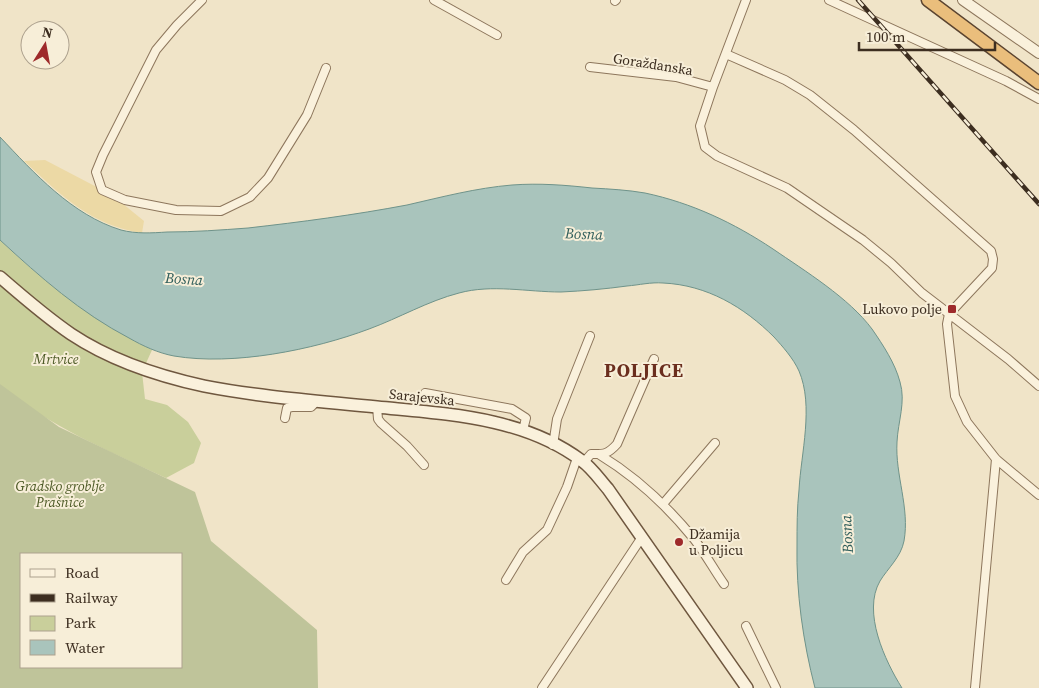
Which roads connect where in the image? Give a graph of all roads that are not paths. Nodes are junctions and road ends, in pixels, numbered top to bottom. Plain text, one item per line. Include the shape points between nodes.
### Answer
1 (202, 0) edge
2 (434, 0) edge
3 (746, 0) edge
4 (829, 0) edge
5 (928, 0) edge
6 (962, 0) edge
7 (497, 35) dead end
8 (1039, 53) edge
9 (726, 54) junction
10 (590, 67) dead end
11 (326, 68) dead end
12 (1039, 83) edge
13 (712, 88) junction
14 (1039, 100) edge
15 (0, 277) edge
16 (949, 314) junction
17 (590, 336) dead end
18 (654, 359) dead end
19 (1039, 386) edge
20 (424, 393) dead end
21 (314, 400) junction
22 (377, 407) junction
23 (285, 418) dead end
24 (523, 430) junction
25 (715, 443) dead end
26 (554, 445) junction
27 (600, 455) junction
28 (996, 459) junction
29 (581, 460) junction
30 (424, 465) dead end
31 (1039, 495) edge
32 (663, 504) junction
33 (642, 536) junction
34 (506, 580) dead end
35 (724, 584) dead end
36 (746, 626) dead end
37 (542, 688) edge
38 (747, 688) edge
39 (776, 688) edge
40 (976, 688) edge

1 - 11 street via 156,50 96,172 102,190 125,200 176,210 221,211 250,197 268,178 307,115
2 - 7 street
3 - 9 street
4 - 14 street
5 - 12 highway
6 - 8 street
9 - 13 street
9 - 16 street via 786,80 810,95 991,251 992,268
10 - 13 street, Goraždanska via 676,77
13 - 16 street via 700,126 705,147 717,156 787,188 834,219
15 - 21 main road, Sarajevska via 71,334 106,354 204,386
16 - 19 street
16 - 28 street via 947,324 955,396 967,422
17 - 26 street via 557,419
18 - 27 street via 617,444 610,452
20 - 24 street via 512,409 526,418
21 - 22 main road, Sarajevska
21 - 23 street via 312,407 287,408
22 - 24 main road, Sarajevska via 463,417
22 - 30 street via 381,423
24 - 26 main road, Sarajevska
25 - 32 street
26 - 29 main road, Sarajevska
27 - 29 street via 590,454
27 - 32 street
28 - 31 street
28 - 40 street
29 - 33 main road, Sarajevska via 608,489
29 - 34 street via 547,530 523,552
32 - 35 street via 695,540
33 - 37 street
33 - 38 main road, Sarajevska
36 - 39 street

